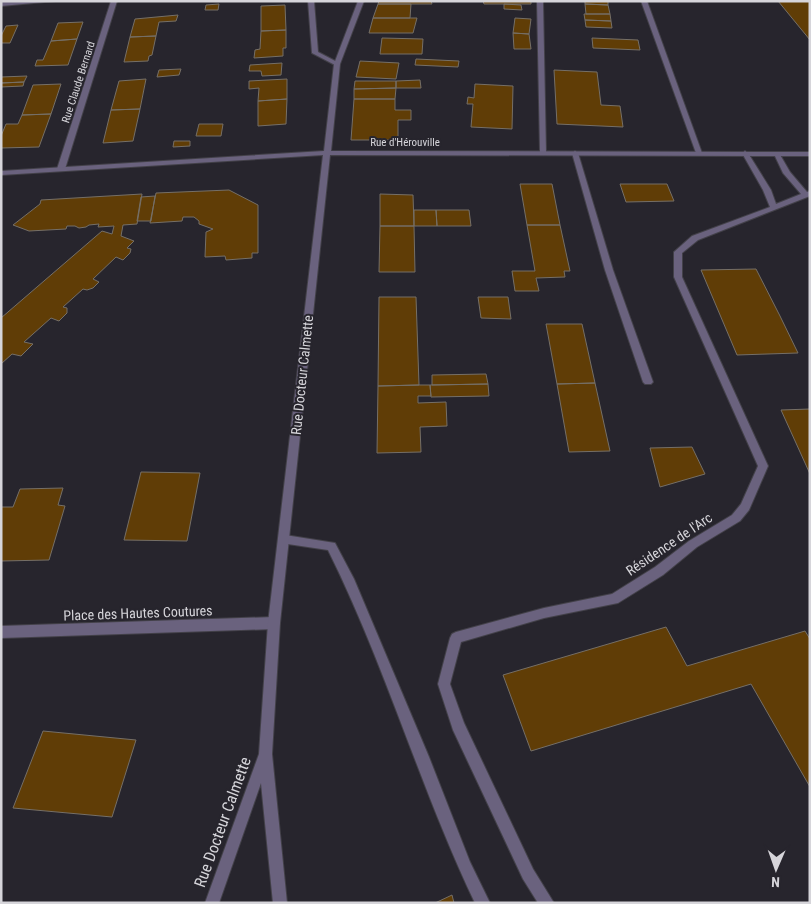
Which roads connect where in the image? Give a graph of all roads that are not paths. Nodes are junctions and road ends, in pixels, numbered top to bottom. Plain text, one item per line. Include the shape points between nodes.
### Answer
1 (53, 1) edge
2 (114, 1) edge
3 (311, 1) edge
4 (361, 1) edge
5 (540, 1) edge
6 (644, 1) edge
7 (1, 4) edge
8 (337, 64) junction
9 (326, 153) junction
10 (543, 153) junction
11 (575, 153) junction
12 (699, 153) junction
13 (745, 154) junction
14 (777, 154) junction
15 (810, 154) edge
16 (61, 170) junction
17 (1, 173) edge
18 (808, 193) edge
19 (774, 208) junction
20 (648, 382) dead end
21 (285, 540) junction
22 (274, 623) junction
23 (2, 633) edge
24 (265, 754) junction
25 (212, 903) edge
26 (280, 903) edge
27 (484, 903) edge
28 (547, 903) edge

1 - 7 street
2 - 16 street, Rue Claude Bernard
3 - 8 street via 315,53
4 - 8 street, Rue Docteur Calmette
5 - 10 street
6 - 12 street
8 - 9 street, Rue Docteur Calmette
9 - 10 street, Rue d'Hérouville
9 - 16 street, Rue d'Hérouville
9 - 21 street, Rue Docteur Calmette
10 - 11 street, Rue d'Hérouville
11 - 12 street, Rue d'Hérouville
11 - 20 street via 608,270
12 - 13 street, Rue d'Hérouville
13 - 14 street, Rue d'Hérouville
13 - 19 street
14 - 15 street, Rue d'Hérouville
14 - 18 street via 787,173
16 - 17 street, Rue d'Hérouville
18 - 19 street
19 - 28 street, Résidence de l'Arc via 695,238 678,252 678,277 763,466 746,507 736,518 693,544 660,571 614,599 544,613 456,638 444,684 528,874
21 - 22 street, Rue Docteur Calmette
21 - 27 street via 331,546 348,579 465,866
22 - 23 street, Place des Hautes Coutures
22 - 24 street, Rue Docteur Calmette
24 - 25 street, Rue Docteur Calmette
24 - 26 street, Rue Docteur Calmette

